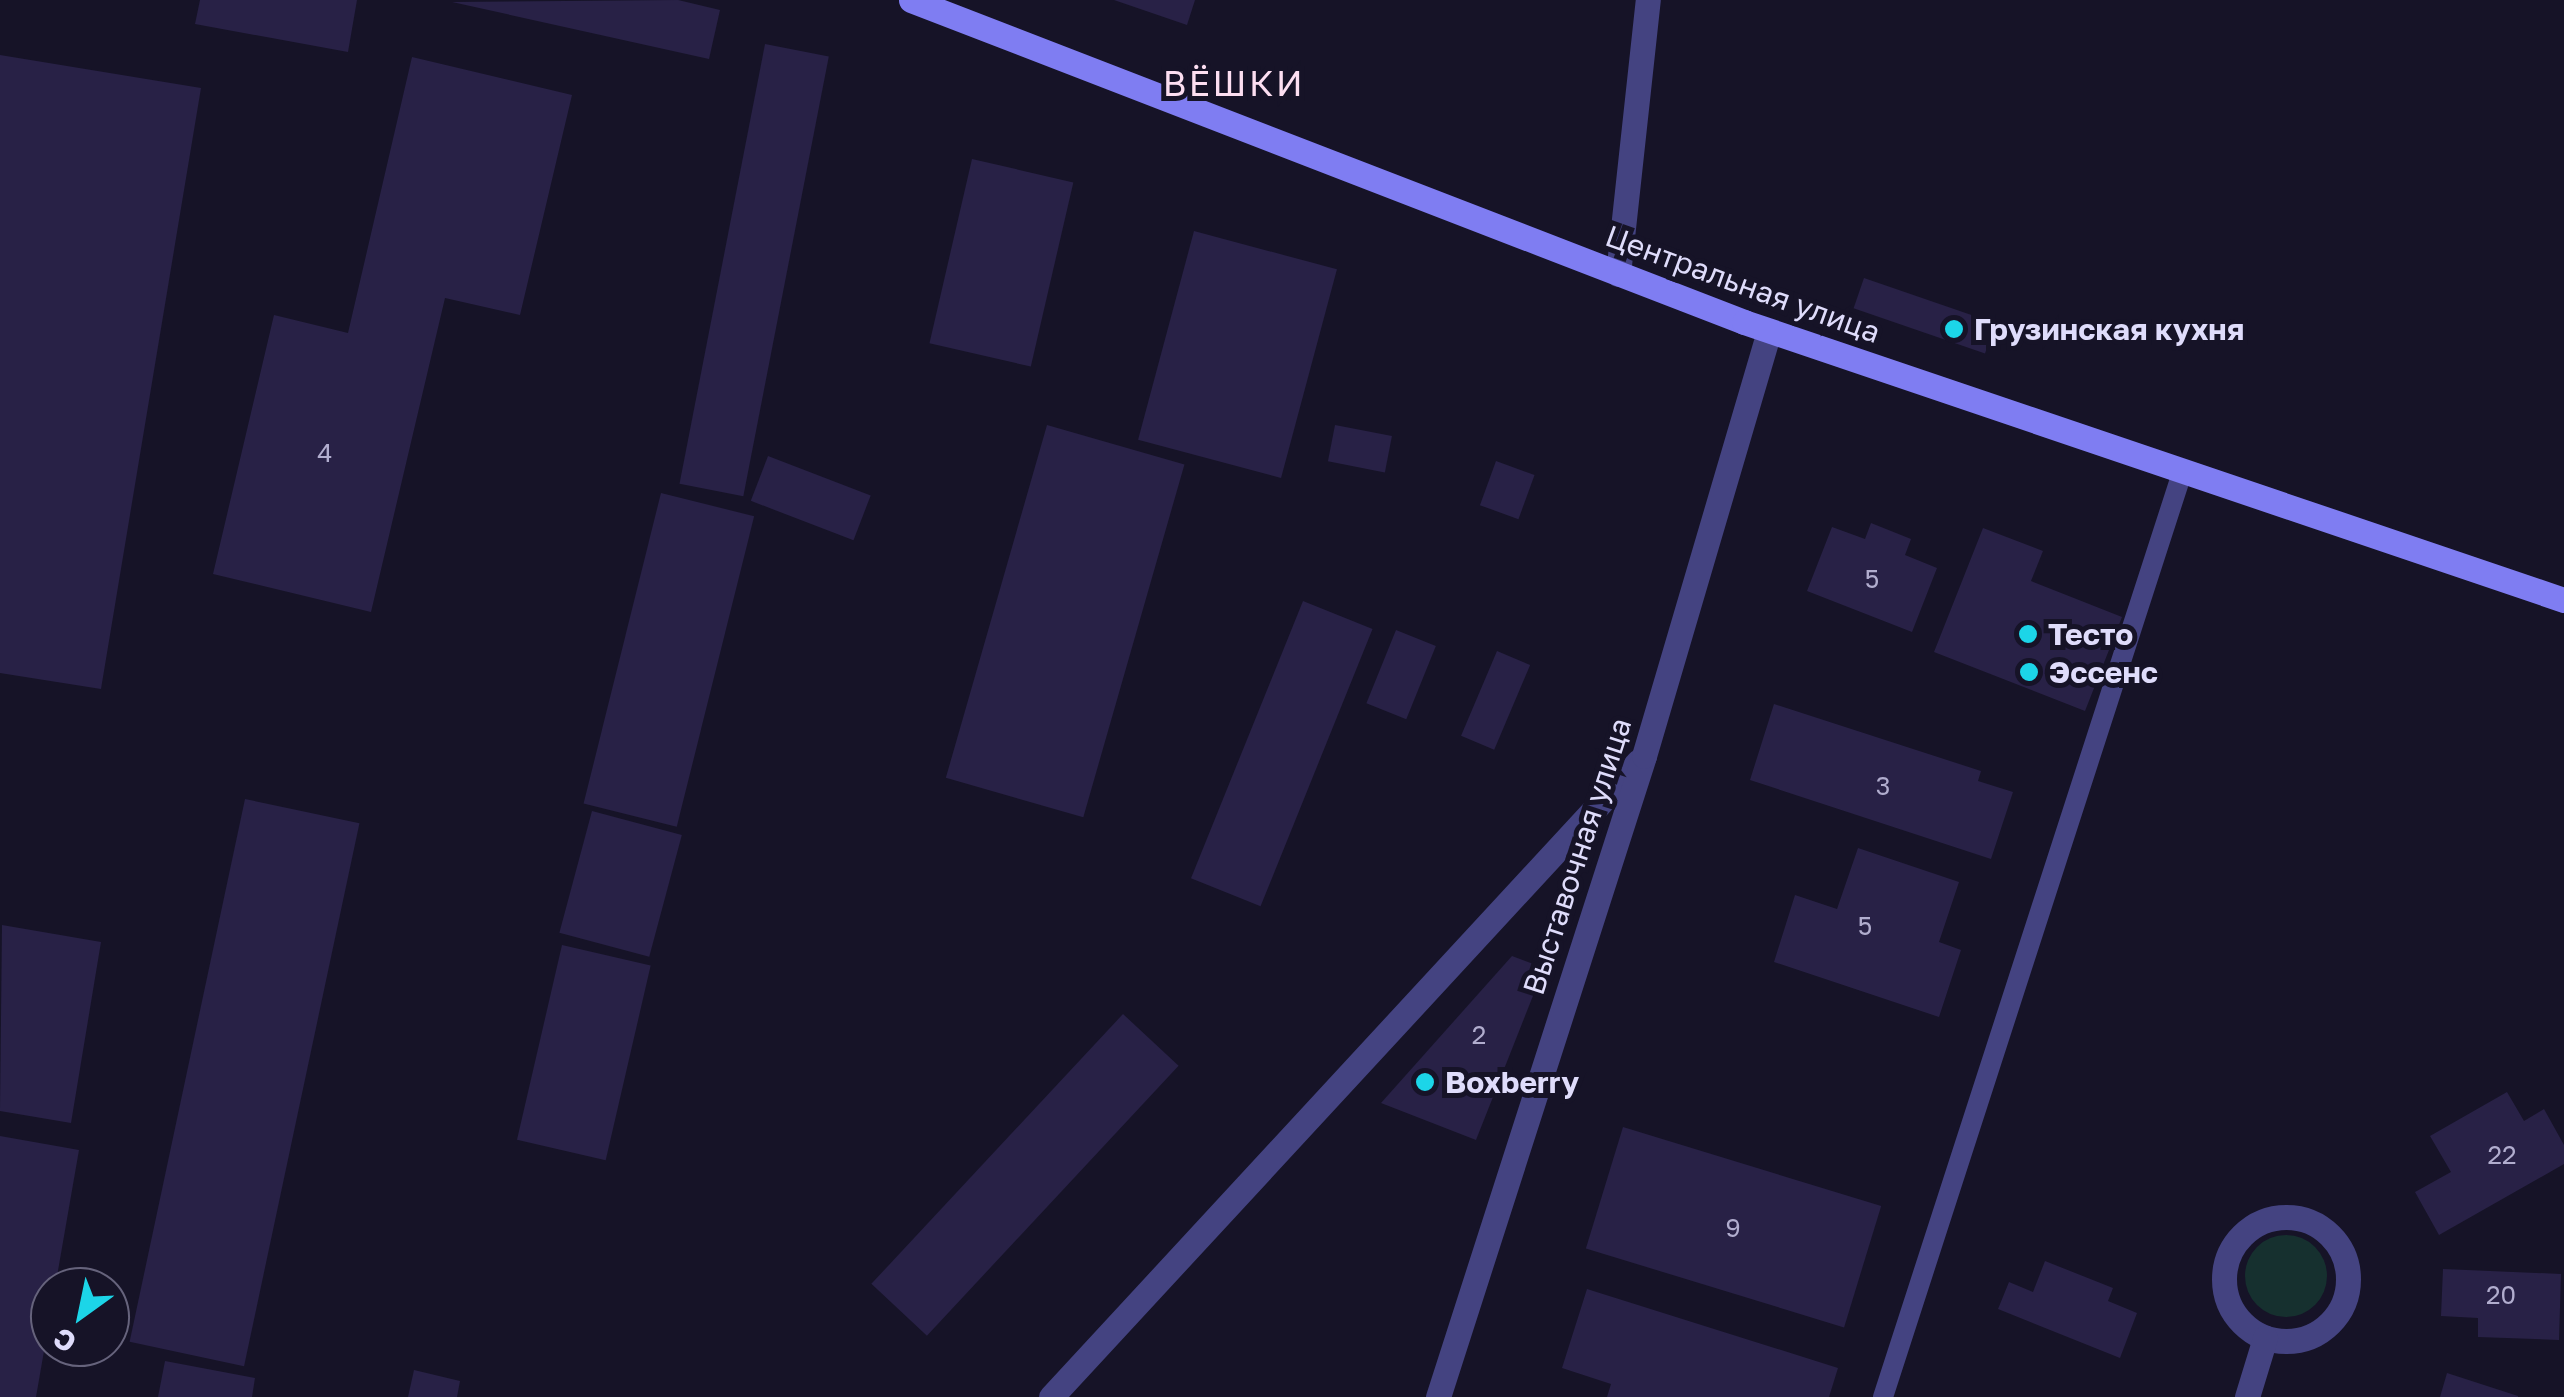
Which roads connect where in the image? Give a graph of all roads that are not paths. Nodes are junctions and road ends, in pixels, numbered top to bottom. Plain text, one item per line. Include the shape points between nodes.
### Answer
1 (911, 0) edge
2 (1648, 0) edge
3 (1618, 274) junction
4 (1769, 331) junction
5 (2182, 470) junction
6 (2564, 600) edge
7 (1644, 756) junction
8 (2264, 1338) junction
9 (1051, 1397) edge
10 (1438, 1397) edge
11 (1882, 1397) edge
12 (2246, 1397) edge

1 - 3 street, Центральная улица
2 - 3 street
3 - 4 street, Центральная улица
4 - 5 street, Центральная улица
4 - 7 street, Выставочная улица
5 - 6 street, Центральная улица
5 - 11 lane
7 - 9 street
7 - 10 street, Выставочная улица
8 - 8 street via 2228,1304 2228,1254 2264,1220 2314,1222 2348,1264 2338,1315 2292,1342
8 - 12 street

